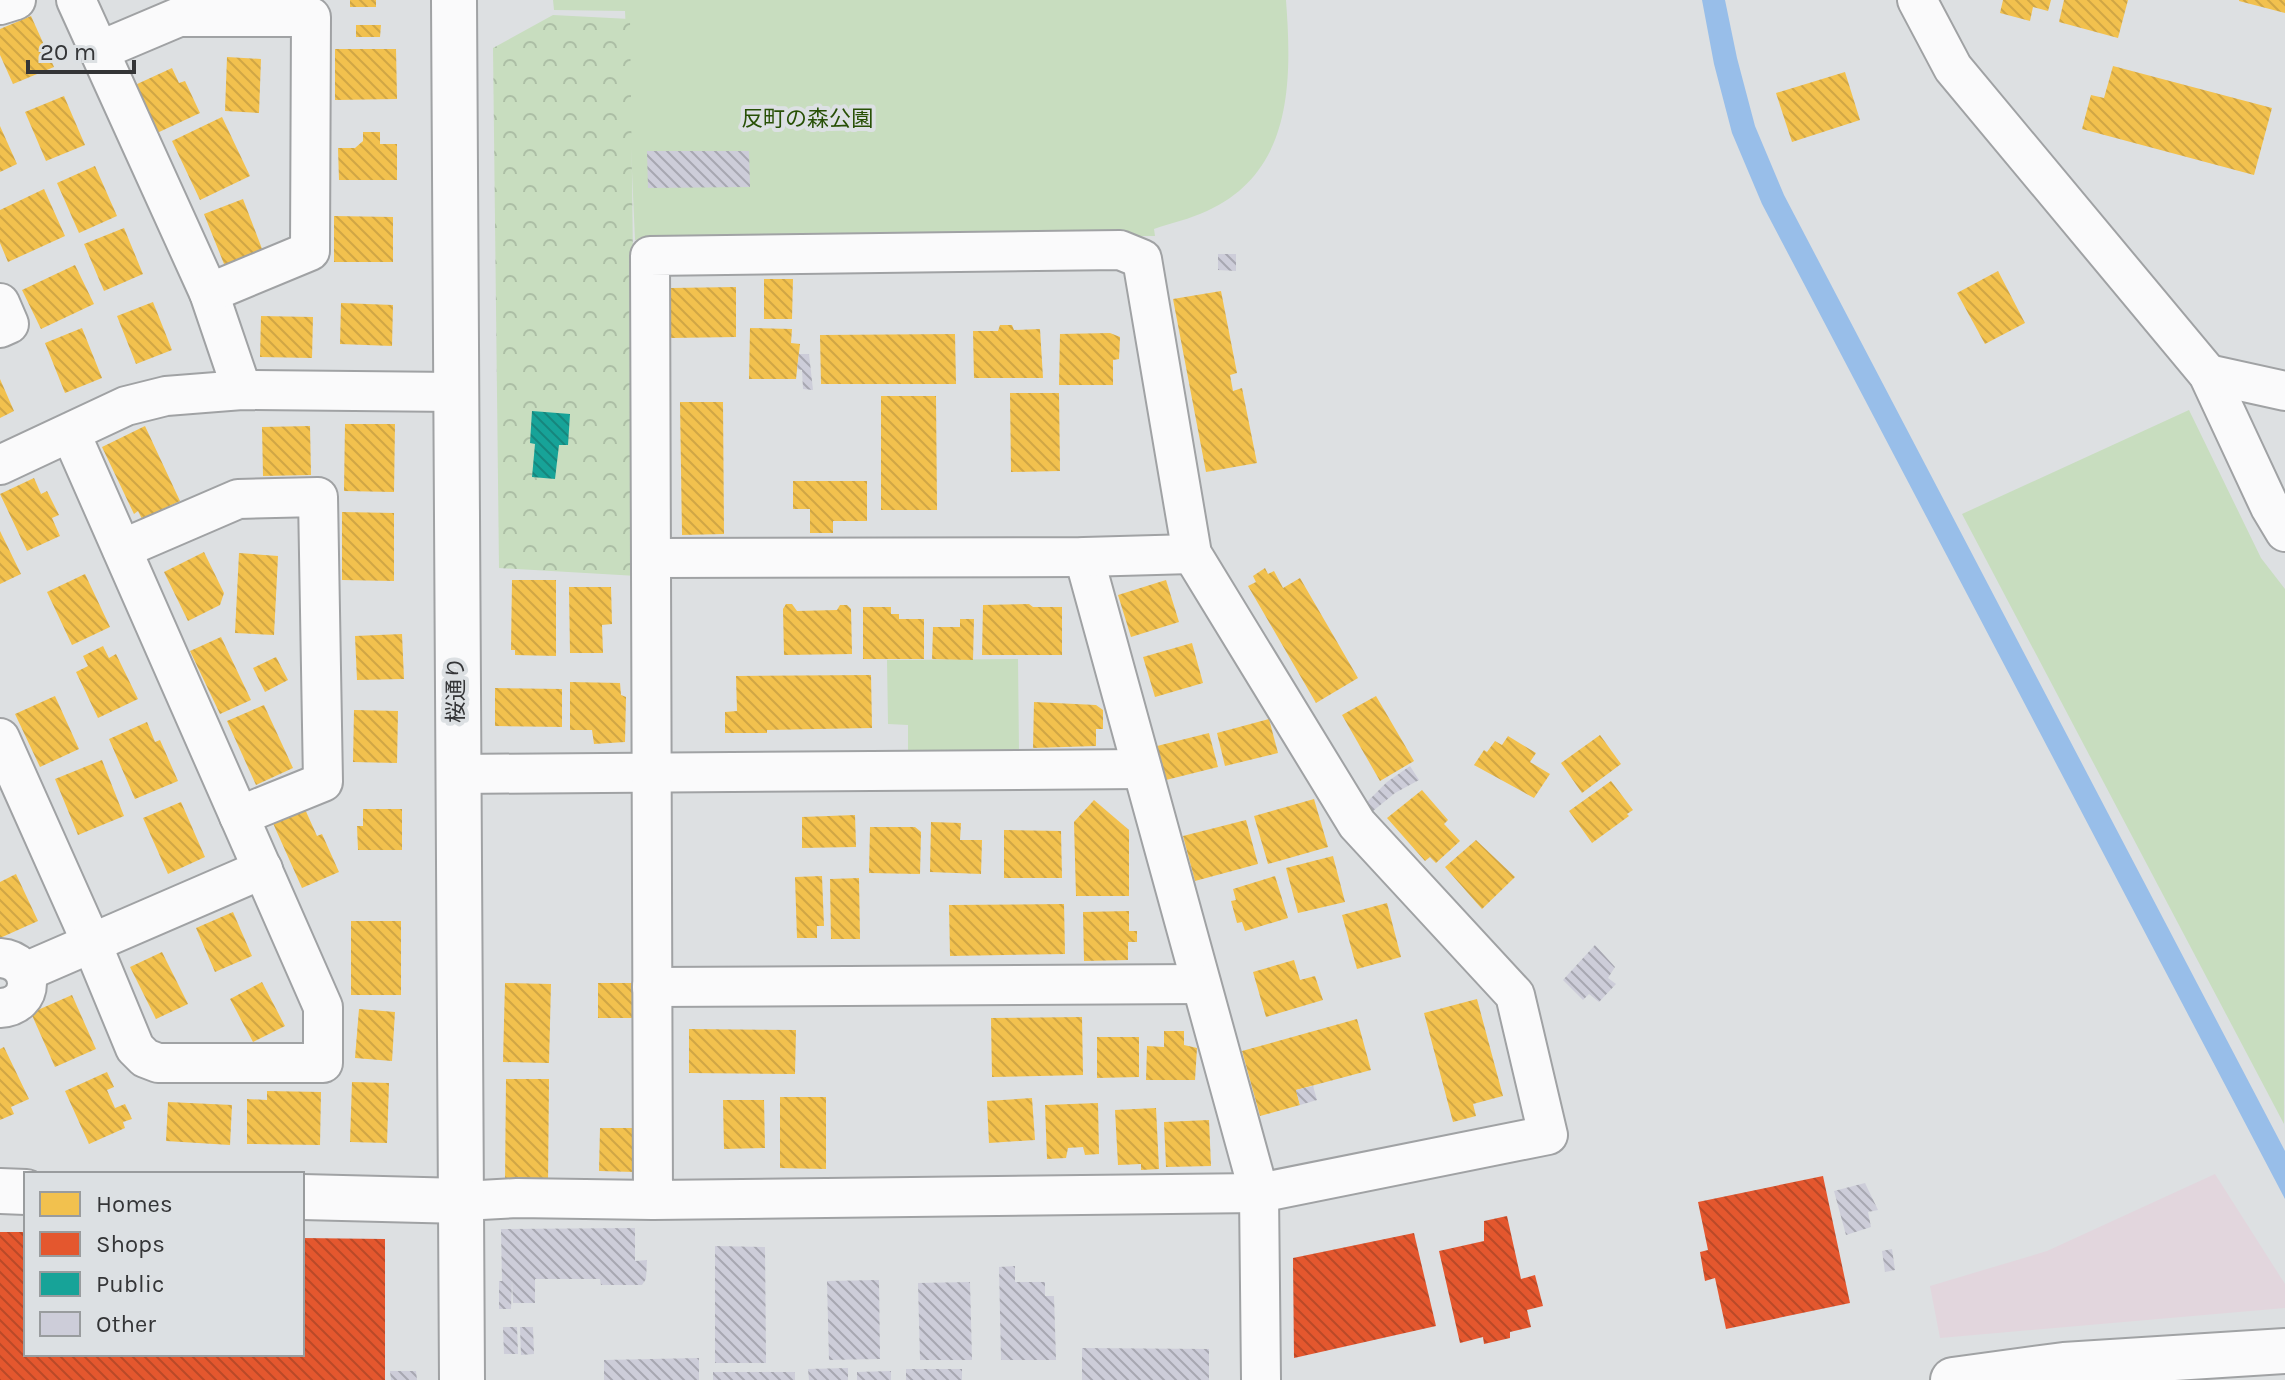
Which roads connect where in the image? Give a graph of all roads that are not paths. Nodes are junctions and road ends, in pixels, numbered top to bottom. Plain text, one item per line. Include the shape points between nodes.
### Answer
1 (16, 0) edge
2 (76, 0) edge
3 (454, 0) edge
4 (1917, 0) edge
5 (0, 5) edge
6 (101, 50) junction
7 (209, 293) junction
8 (0, 303) edge
9 (0, 328) edge
10 (2208, 374) junction
11 (242, 390) junction
12 (2285, 391) edge
13 (455, 392) junction
14 (71, 434) junction
15 (0, 465) edge
16 (2285, 532) edge
17 (122, 549) junction
18 (1192, 554) junction
19 (1084, 557) junction
20 (652, 558) junction
21 (0, 738) edge
22 (1142, 769) junction
23 (457, 774) junction
24 (652, 774) junction
25 (239, 816) junction
26 (263, 869) junction
27 (92, 944) junction
28 (12, 965) edge
29 (1201, 984) junction
30 (652, 987) junction
31 (0, 1008) edge
32 (0, 1191) edge
33 (24, 1192) edge
34 (1259, 1193) junction
35 (304, 1197) edge
36 (653, 1200) junction
37 (463, 1201) junction
38 (2285, 1351) edge
39 (462, 1380) edge
40 (1261, 1380) edge
41 (1953, 1380) edge

1 - 5 street
2 - 6 street
3 - 13 street, 桜通り
4 - 10 street via 1953,68
6 - 7 street
6 - 7 street via 179,17 311,17 310,251
7 - 11 street
8 - 9 street via 9,324
10 - 12 street
10 - 16 street
11 - 13 street
11 - 14 street via 166,396 126,406
13 - 23 street, 桜通り
14 - 15 street
14 - 17 street
17 - 25 street
17 - 25 street via 238,499 318,497 323,782
18 - 19 street
18 - 20 street via 1142,259 1120,250 650,256
18 - 34 street via 1357,824 1515,995 1548,1135
19 - 20 street
19 - 22 street
20 - 24 street
21 - 27 street
22 - 24 street
22 - 29 street
23 - 24 street
23 - 37 street, 桜通り
24 - 30 street
25 - 26 street
26 - 27 street
26 - 27 street via 323,1007 323,1063 158,1063 145,1058 135,1048
27 - 28 street
28 - 31 street via 27,988 13,1006
29 - 30 street
29 - 34 street
30 - 36 street
32 - 33 street
34 - 36 street
34 - 40 street
35 - 37 street
36 - 37 street
37 - 39 street, 桜通り
38 - 41 street via 2064,1365

